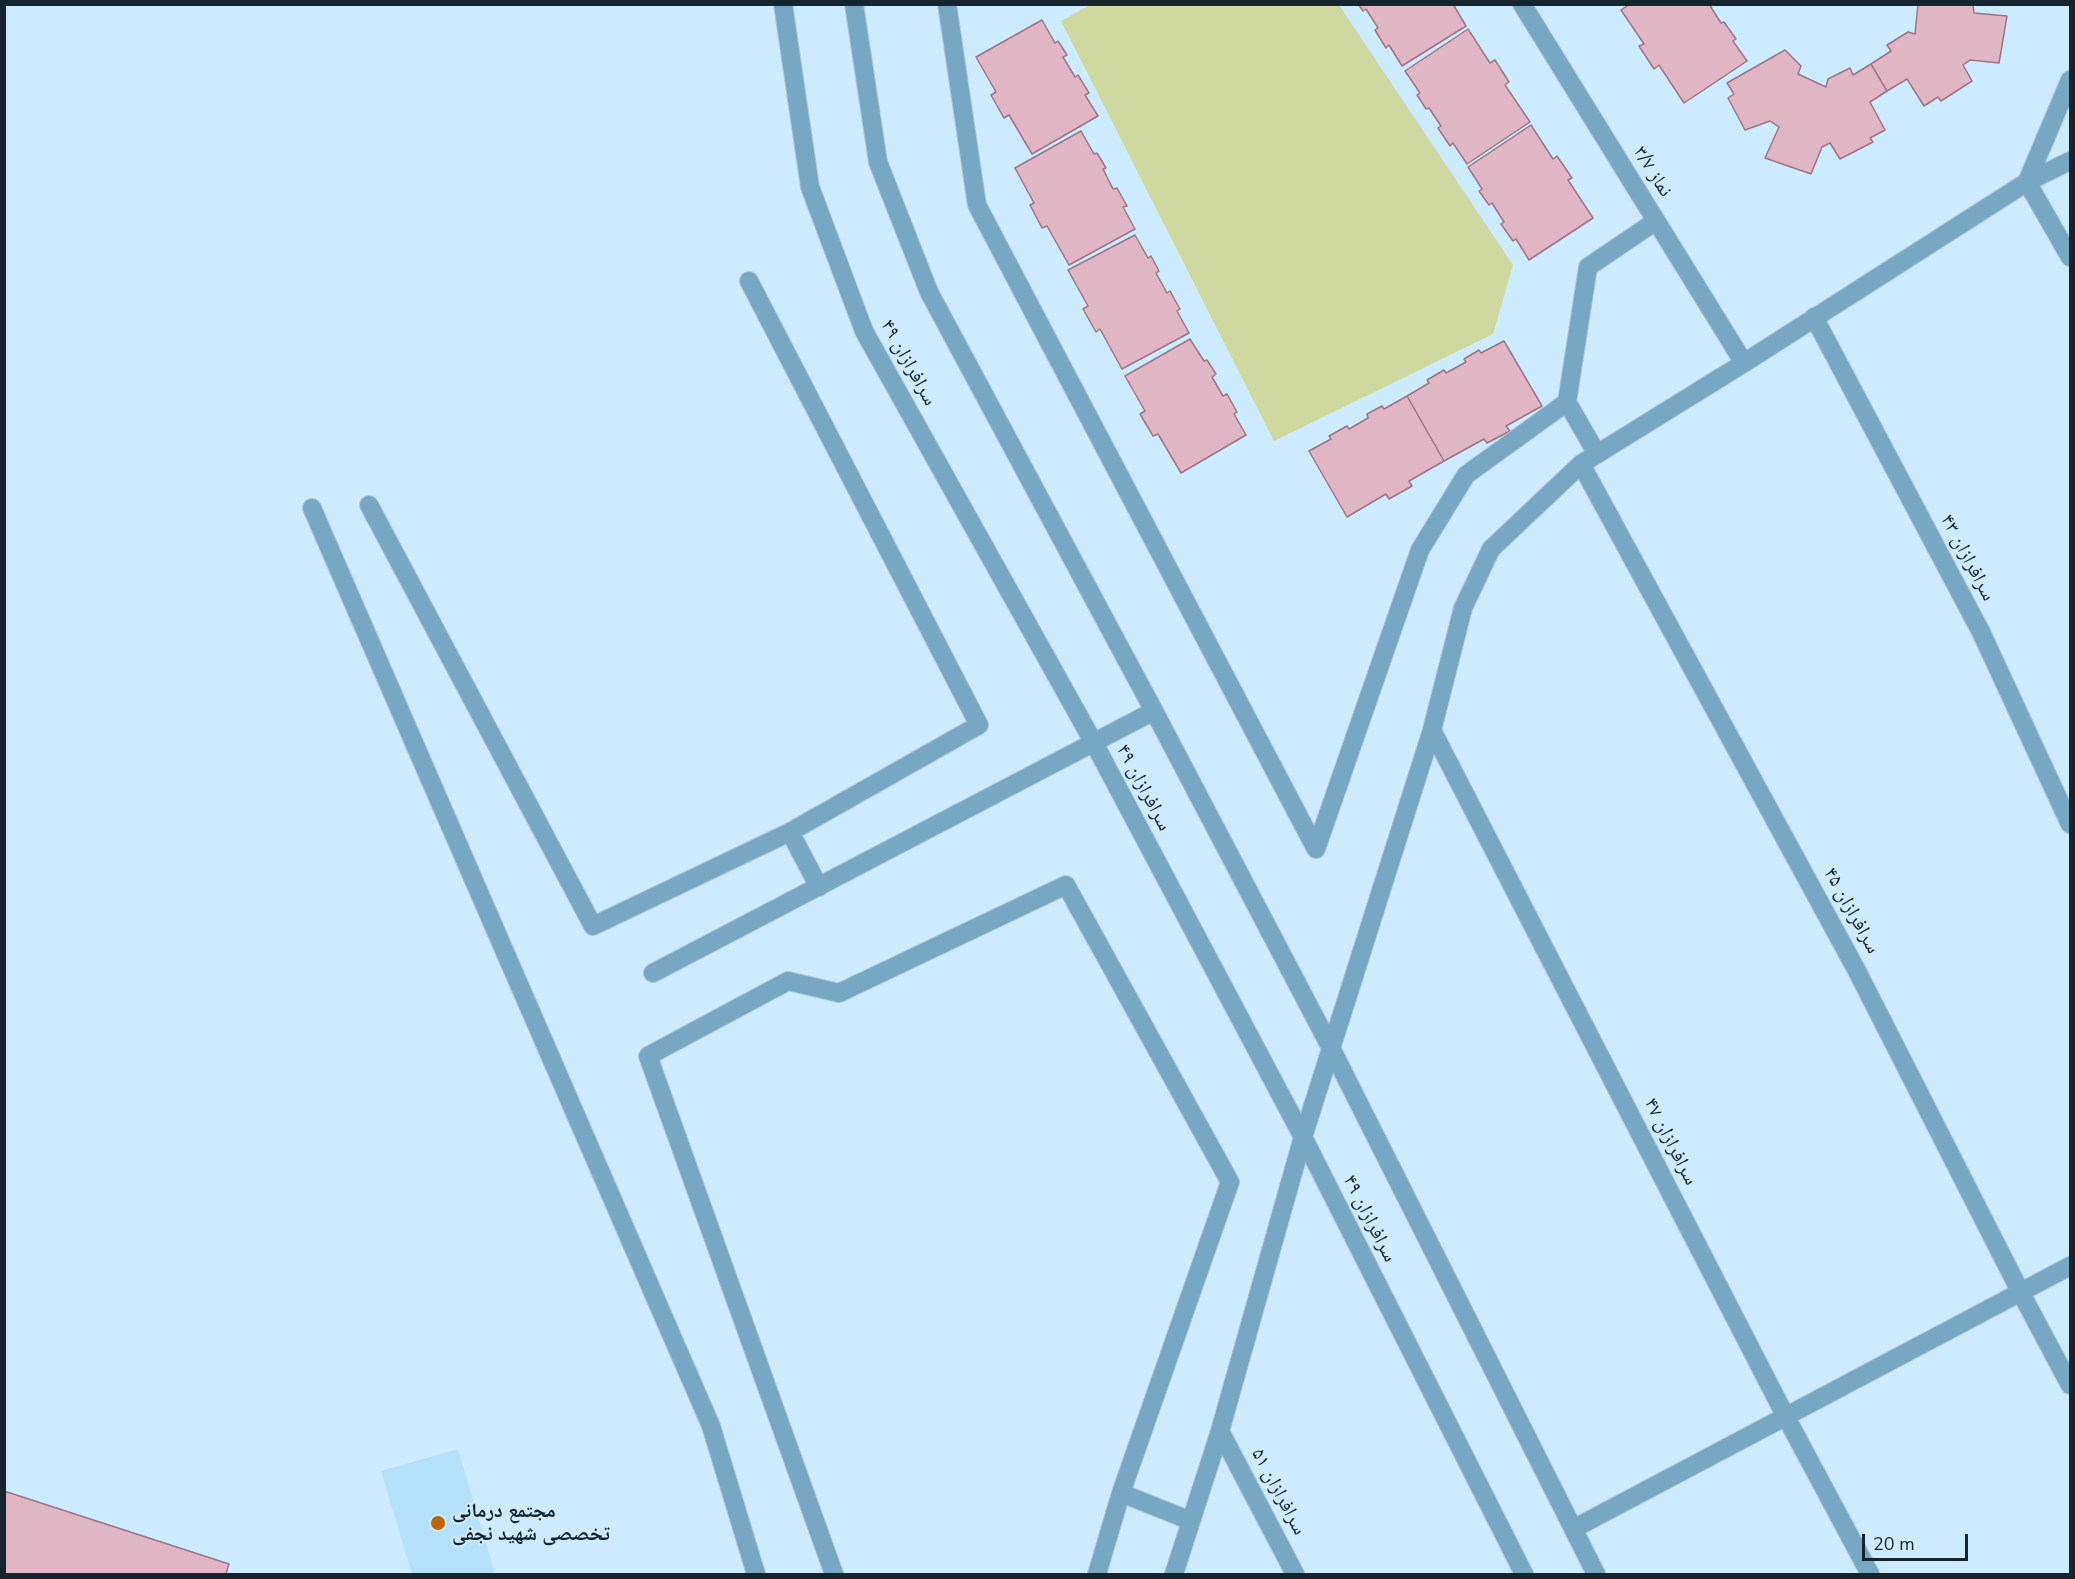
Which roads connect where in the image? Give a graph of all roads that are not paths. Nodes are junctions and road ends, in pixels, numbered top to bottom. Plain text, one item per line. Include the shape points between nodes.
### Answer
1 (783, 4) edge
2 (854, 4) edge
3 (947, 4) edge
4 (1522, 4) edge
5 (2070, 80) edge
6 (2070, 161) edge
7 (2027, 182) junction
8 (1656, 221) junction
9 (2070, 257) edge
10 (749, 281) dead end
11 (1814, 317) junction
12 (1744, 363) junction
13 (1567, 402) junction
14 (1597, 454) junction
15 (1581, 464) junction
16 (369, 505) dead end
17 (312, 508) dead end
18 (1154, 711) junction
19 (1432, 730) junction
20 (1094, 743) junction
21 (2070, 824) edge
22 (790, 832) junction
23 (819, 887) junction
24 (653, 973) dead end
25 (1331, 1048) junction
26 (1303, 1137) junction
27 (2070, 1266) edge
28 (2020, 1293) junction
29 (2070, 1385) edge
30 (1786, 1417) junction
31 (1220, 1431) junction
32 (1121, 1493) junction
33 (1191, 1521) junction
34 (1573, 1529) junction
35 (756, 1575) edge
36 (834, 1575) edge
37 (1097, 1575) edge
38 (1174, 1575) edge
39 (1295, 1575) edge
40 (1524, 1575) edge
41 (1596, 1575) edge
42 (1870, 1575) edge

1 - 20 street, سرافرازان ۴۹ via 810,187 864,331
2 - 18 street via 878,162 929,292
3 - 13 street via 977,205 1316,849 1420,550 1467,475
4 - 8 street, نماز ۳/۷
5 - 7 street
6 - 7 street
7 - 9 street
7 - 11 street
8 - 12 street, نماز ۳/۷
8 - 13 street via 1588,267
10 - 22 street via 980,725
11 - 12 street
11 - 21 street, سرافرازان ۴۳ via 1981,632
12 - 14 street
13 - 14 street
14 - 15 street
15 - 19 street via 1491,549 1463,608
15 - 28 street, سرافرازان ۴۵ via 1856,969
16 - 22 street via 593,926
17 - 35 street via 711,1426
18 - 20 street
18 - 25 street
19 - 25 street
19 - 30 street, سرافرازان ۴۷
20 - 23 street
20 - 26 street, سرافرازان ۴۹
22 - 23 street
23 - 24 street
25 - 26 street
25 - 34 street
26 - 31 street
26 - 40 street, سرافرازان ۴۹
27 - 28 street
28 - 29 street, سرافرازان ۴۵
28 - 30 street
30 - 34 street
30 - 42 street, سرافرازان ۴۷
31 - 33 street
31 - 39 street, سرافرازان ۵۱
32 - 33 street
32 - 36 street via 1230,1182 1066,885 838,993 788,981 648,1056
32 - 37 street
33 - 38 street
34 - 41 street

